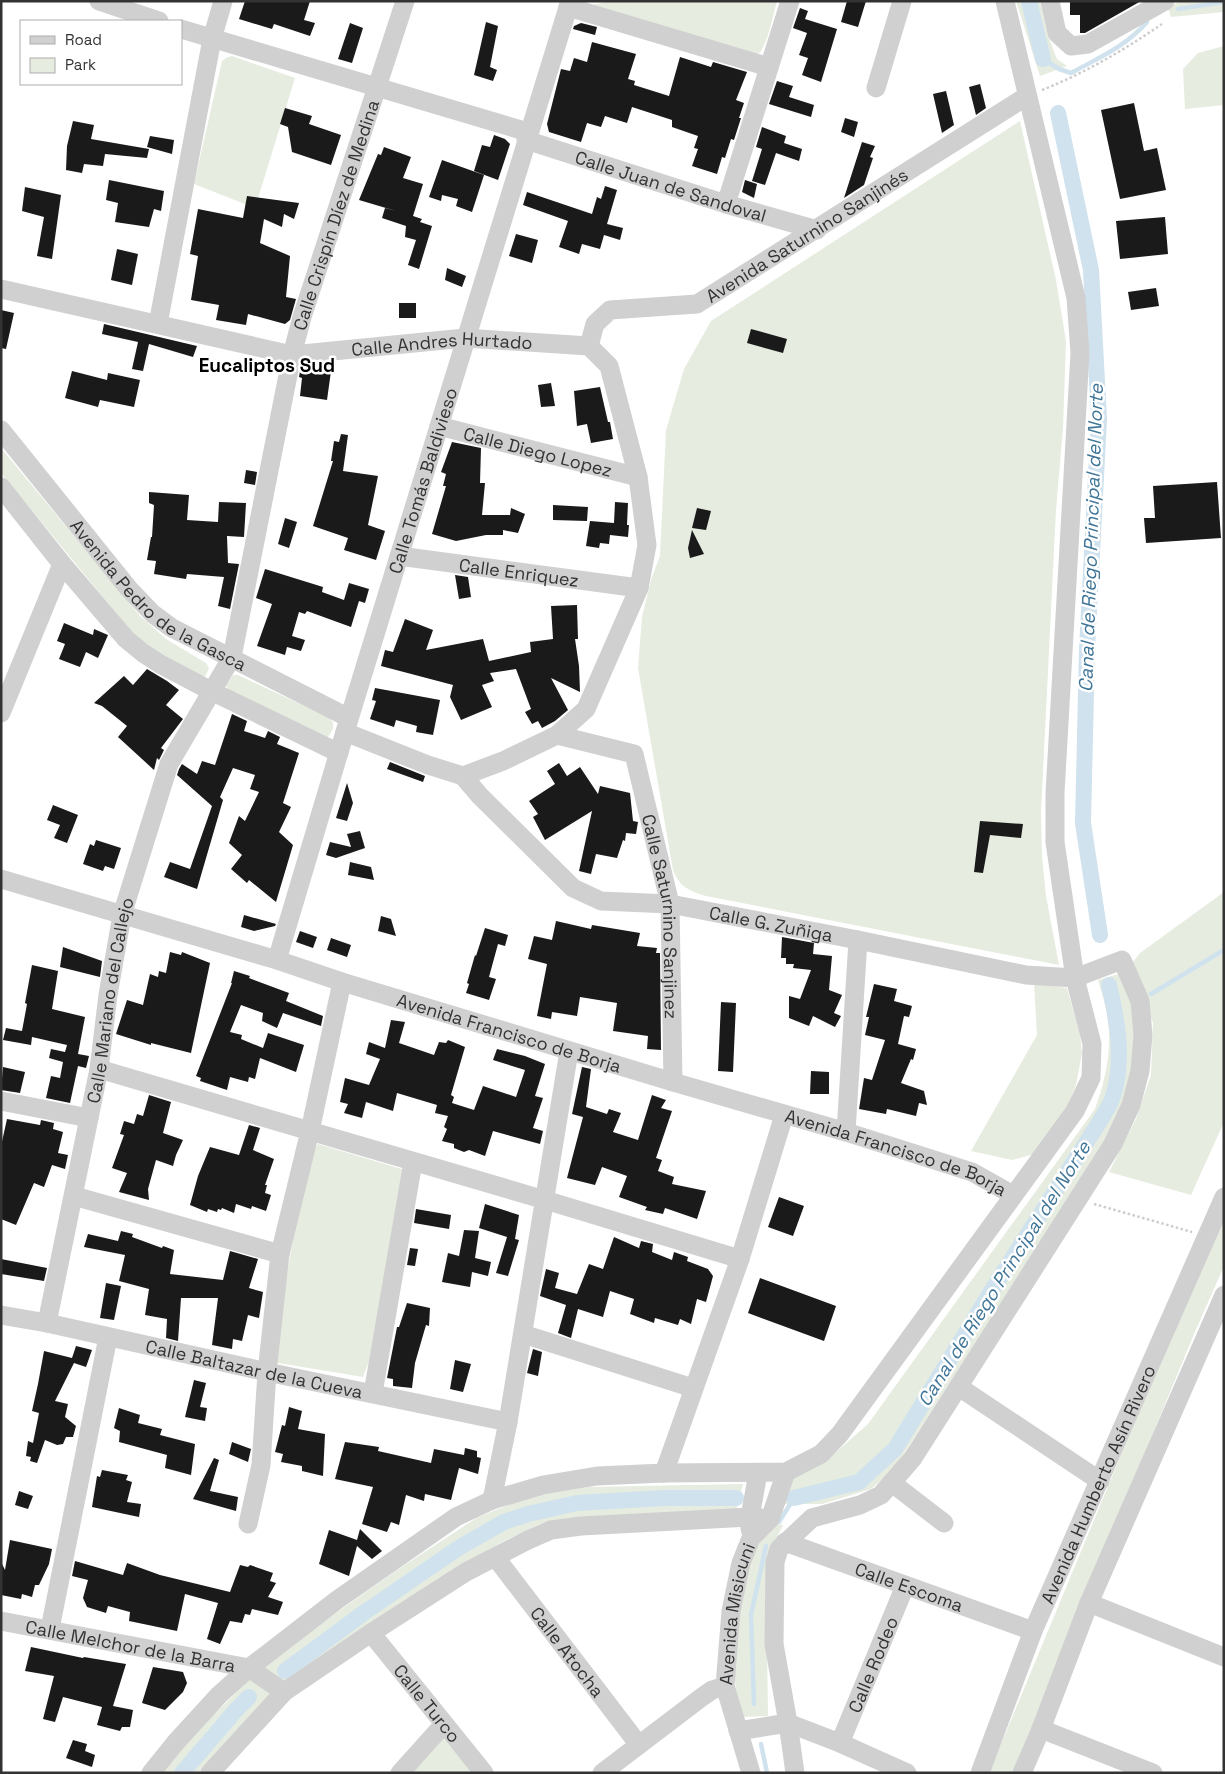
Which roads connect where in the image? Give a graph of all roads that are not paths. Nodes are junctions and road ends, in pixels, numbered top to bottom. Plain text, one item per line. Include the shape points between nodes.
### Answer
1 (99, 1) edge
2 (224, 1) edge
3 (405, 1) edge
4 (790, 1) edge
5 (902, 1) edge
6 (1005, 1) edge
7 (1050, 1) edge
8 (1160, 2) edge
9 (569, 4) edge
10 (156, 20) edge
11 (182, 29) edge
12 (212, 39) junction
13 (768, 67) junction
14 (378, 88) junction
15 (876, 88) dead end
16 (1027, 96) junction
17 (527, 136) junction
18 (726, 204) junction
19 (817, 230) junction
20 (1, 289) edge
21 (158, 324) junction
22 (466, 338) junction
23 (589, 346) junction
24 (292, 355) junction
25 (439, 426) junction
26 (1, 430) edge
27 (638, 477) junction
28 (1, 487) edge
29 (399, 556) junction
30 (62, 564) junction
31 (639, 588) junction
32 (232, 657) junction
33 (213, 692) junction
34 (1, 713) edge
35 (347, 725) junction
36 (557, 735) junction
37 (339, 753) junction
38 (463, 776) junction
39 (1, 879) edge
40 (670, 904) junction
41 (122, 915) junction
42 (858, 940) junction
43 (277, 960) junction
44 (1075, 978) junction
45 (342, 982) junction
46 (569, 1051) junction
47 (99, 1070) junction
48 (673, 1082) junction
49 (1, 1101) edge
50 (784, 1114) junction
51 (89, 1118) junction
52 (310, 1132) junction
53 (846, 1132) junction
54 (413, 1162) junction
55 (1013, 1195) junction
56 (74, 1196) junction
57 (1224, 1197) edge
58 (546, 1200) junction
59 (280, 1254) junction
60 (740, 1259) junction
61 (1224, 1295) edge
62 (1, 1315) edge
63 (48, 1323) junction
64 (523, 1334) junction
65 (108, 1337) junction
66 (267, 1372) junction
67 (959, 1387) junction
68 (693, 1388) junction
69 (373, 1393) junction
70 (508, 1422) junction
71 (786, 1472) junction
72 (758, 1473) junction
73 (664, 1474) junction
74 (1100, 1481) junction
75 (892, 1483) junction
76 (492, 1500) junction
77 (750, 1517) junction
78 (770, 1520) junction
79 (944, 1523) dead end
80 (248, 1524) dead end
81 (751, 1538) junction
82 (785, 1542) junction
83 (496, 1558) junction
84 (905, 1586) junction
85 (1089, 1603) junction
86 (1, 1621) edge
87 (50, 1630) junction
88 (371, 1632) junction
89 (1033, 1632) junction
90 (1224, 1657) edge
91 (249, 1668) junction
92 (725, 1686) junction
93 (284, 1692) junction
94 (788, 1723) junction
95 (444, 1724) junction
96 (1041, 1729) junction
97 (738, 1731) junction
98 (840, 1743) junction
99 (639, 1745) junction
100 (1152, 1772) edge
101 (151, 1773) edge
102 (210, 1773) edge
103 (400, 1773) edge
104 (484, 1773) edge
105 (602, 1773) edge
106 (751, 1773) edge
107 (795, 1773) edge
108 (907, 1773) edge
109 (980, 1773) edge
110 (1022, 1773) edge

1 - 10 street
2 - 12 street
3 - 14 street, Calle Crispín Díez de Medina
4 - 13 street
5 - 15 street
6 - 16 street
7 - 8 street via 1057,33 1071,46 1088,44
9 - 13 street
9 - 17 street, Calle Tomás Baldivieso
11 - 12 street, Calle Juan de Sandoval
12 - 14 street, Calle Juan de Sandoval
12 - 21 street
13 - 18 street
14 - 17 street, Calle Juan de Sandoval
14 - 24 street, Calle Crispín Díez de Medina
16 - 19 street, Avenida Saturnino Sanjinés
16 - 44 street via 1076,298 1080,353 1055,792 1055,842
17 - 18 street, Calle Juan de Sandoval
17 - 22 street, Calle Tomás Baldivieso
18 - 19 street, Calle Juan de Sandoval
19 - 23 street, Avenida Saturnino Sanjinés via 697,304 610,310 595,324
20 - 21 street, Calle Andres Hurtado
21 - 24 street, Calle Andres Hurtado
22 - 23 street, Calle Andres Hurtado
22 - 24 street, Calle Andres Hurtado
22 - 25 street, Calle Tomás Baldivieso
23 - 27 street via 609,366
24 - 32 street, Calle Crispín Díez de Medina
25 - 27 street, Calle Diego Lopez
25 - 29 street, Calle Tomás Baldivieso
26 - 32 street, Avenida Pedro de la Gasca via 129,589 153,614 172,628
27 - 31 street via 647,546
28 - 30 street
29 - 31 street, Calle Enriquez
29 - 35 street, Calle Tomás Baldivieso
30 - 33 street via 126,639 160,664
30 - 34 street
31 - 36 street via 586,709
32 - 33 street, Calle Crispín Díez de Medina
32 - 35 street, Avenida Pedro de la Gasca
33 - 37 street
33 - 41 street, Calle Mariano del Callejo via 169,764
35 - 37 street, Calle Tomás Baldivieso
35 - 38 street, Avenida Pedro de la Gasca via 428,765
36 - 38 street
36 - 40 street, Calle Saturnino Sanjinez via 634,754
37 - 43 street, Calle Tomás Baldivieso
38 - 40 street, Calle G. Zuñiga via 574,888 601,901
39 - 41 street, Avenida Francisco de Borja
40 - 42 street, Calle G. Zuñiga
40 - 48 street, Calle Saturnino Sanjinez
41 - 43 street, Avenida Francisco de Borja
41 - 47 street, Calle Mariano del Callejo
42 - 44 street, Calle G. Zuñiga via 1026,975
42 - 53 street
43 - 45 street, Avenida Francisco de Borja
44 - 55 street via 1092,1044 1091,1078 1076,1111
44 - 67 street, Calle G. Zuñiga via 1122,960 1140,1001 1143,1035 1140,1071 1131,1105 1113,1144
45 - 46 street, Avenida Francisco de Borja
45 - 52 street
46 - 48 street, Avenida Francisco de Borja
46 - 58 street
47 - 51 street, Calle Mariano del Callejo
47 - 52 street
48 - 50 street, Avenida Francisco de Borja
49 - 51 street
50 - 53 street, Avenida Francisco de Borja
50 - 60 street
51 - 56 street, Calle Mariano del Callejo
52 - 54 street
52 - 59 street
53 - 55 street, Avenida Francisco de Borja via 972,1172
54 - 58 street
54 - 69 street
55 - 71 street via 840,1434 821,1454
56 - 59 street
56 - 63 street, Calle Mariano del Callejo
57 - 74 street, Avenida Humberto Asín Rivero
58 - 60 street
58 - 64 street
59 - 66 street
60 - 68 street
61 - 85 street
62 - 63 street, Calle Baltazar de la Cueva
63 - 65 street, Calle Baltazar de la Cueva
64 - 68 street
64 - 70 street
65 - 66 street, Calle Baltazar de la Cueva
65 - 87 street
66 - 69 street, Calle Baltazar de la Cueva
66 - 80 street via 261,1465
67 - 74 street
67 - 75 street via 913,1458
68 - 73 street
69 - 70 street, Calle Baltazar de la Cueva
70 - 76 street
71 - 72 street
71 - 78 street
72 - 73 street
72 - 77 street
73 - 76 street via 598,1476 543,1484
74 - 89 street, Avenida Humberto Asín Rivero
75 - 79 street
75 - 82 street via 881,1495 860,1505 812,1518
76 - 91 street via 456,1517 337,1600
77 - 78 street
77 - 81 street
77 - 83 street via 550,1530
78 - 81 street, Avenida Misicuni
81 - 92 street, Avenida Misicuni via 741,1563 731,1611
82 - 84 street, Calle Escoma
82 - 94 street via 779,1548 775,1562 774,1644
83 - 88 street via 466,1572
83 - 99 street, Calle Atocha
84 - 89 street, Calle Escoma
84 - 98 street, Calle Rodeo
85 - 90 street
85 - 96 street
86 - 87 street, Calle Melchor de la Barra
87 - 91 street, Calle Melchor de la Barra
88 - 93 street
88 - 95 street, Calle Turco
89 - 109 street, Avenida Humberto Asín Rivero
91 - 93 street, Calle Melchor de la Barra
91 - 101 street via 219,1695
92 - 97 street, Avenida Misicuni
92 - 99 street via 712,1690
93 - 102 street
94 - 97 street
94 - 98 street
94 - 107 street
95 - 103 street
95 - 104 street, Calle Turco
96 - 100 street
96 - 110 street
97 - 106 street, Avenida Misicuni
98 - 108 street
99 - 105 street

